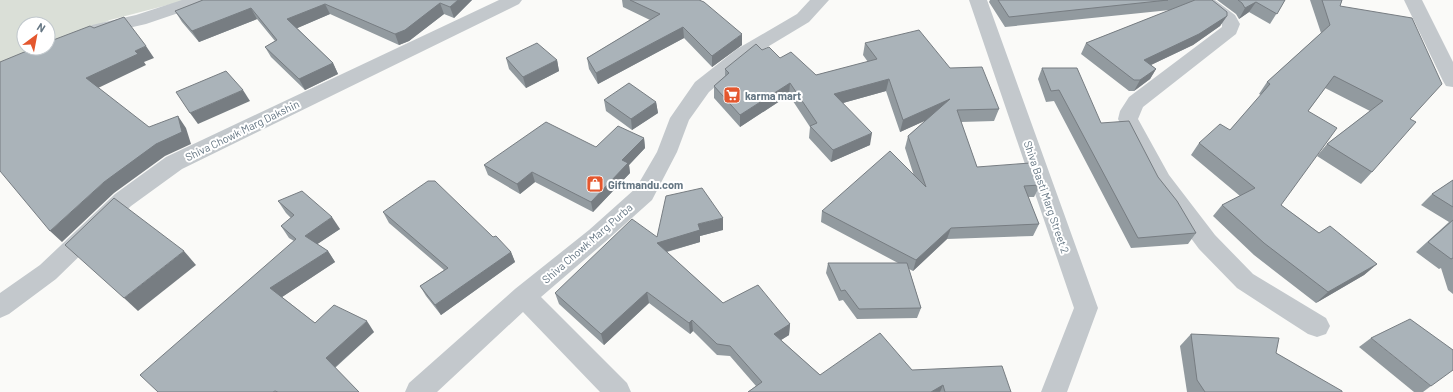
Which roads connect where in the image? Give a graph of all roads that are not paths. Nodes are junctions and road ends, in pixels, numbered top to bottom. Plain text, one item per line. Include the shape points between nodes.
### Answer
1 (199, 0) edge
2 (513, 0) edge
3 (820, 0) edge
4 (978, 0) edge
5 (1204, 0) edge
6 (1413, 0) edge
7 (83, 35) edge
8 (1453, 80) edge
9 (524, 296) junction
10 (0, 307) edge
11 (1317, 326) dead end
12 (418, 392) edge
13 (618, 392) edge
14 (1054, 392) edge

1 - 7 street via 140,20
2 - 10 street, Shiva Chowk Marg Dakshin via 174,163 123,200 48,272
3 - 9 street, Shiva Chowk Marg Purba via 803,18 744,53 702,87 680,118 667,152 644,194
4 - 14 street, Shiva Basti Marg Street 2 via 1086,308
5 - 11 street via 1230,19 1230,30 1136,102 1128,119 1162,181 1207,242 1245,280
6 - 8 street
9 - 12 street, Shiva Chowk Marg Purba
9 - 13 street

